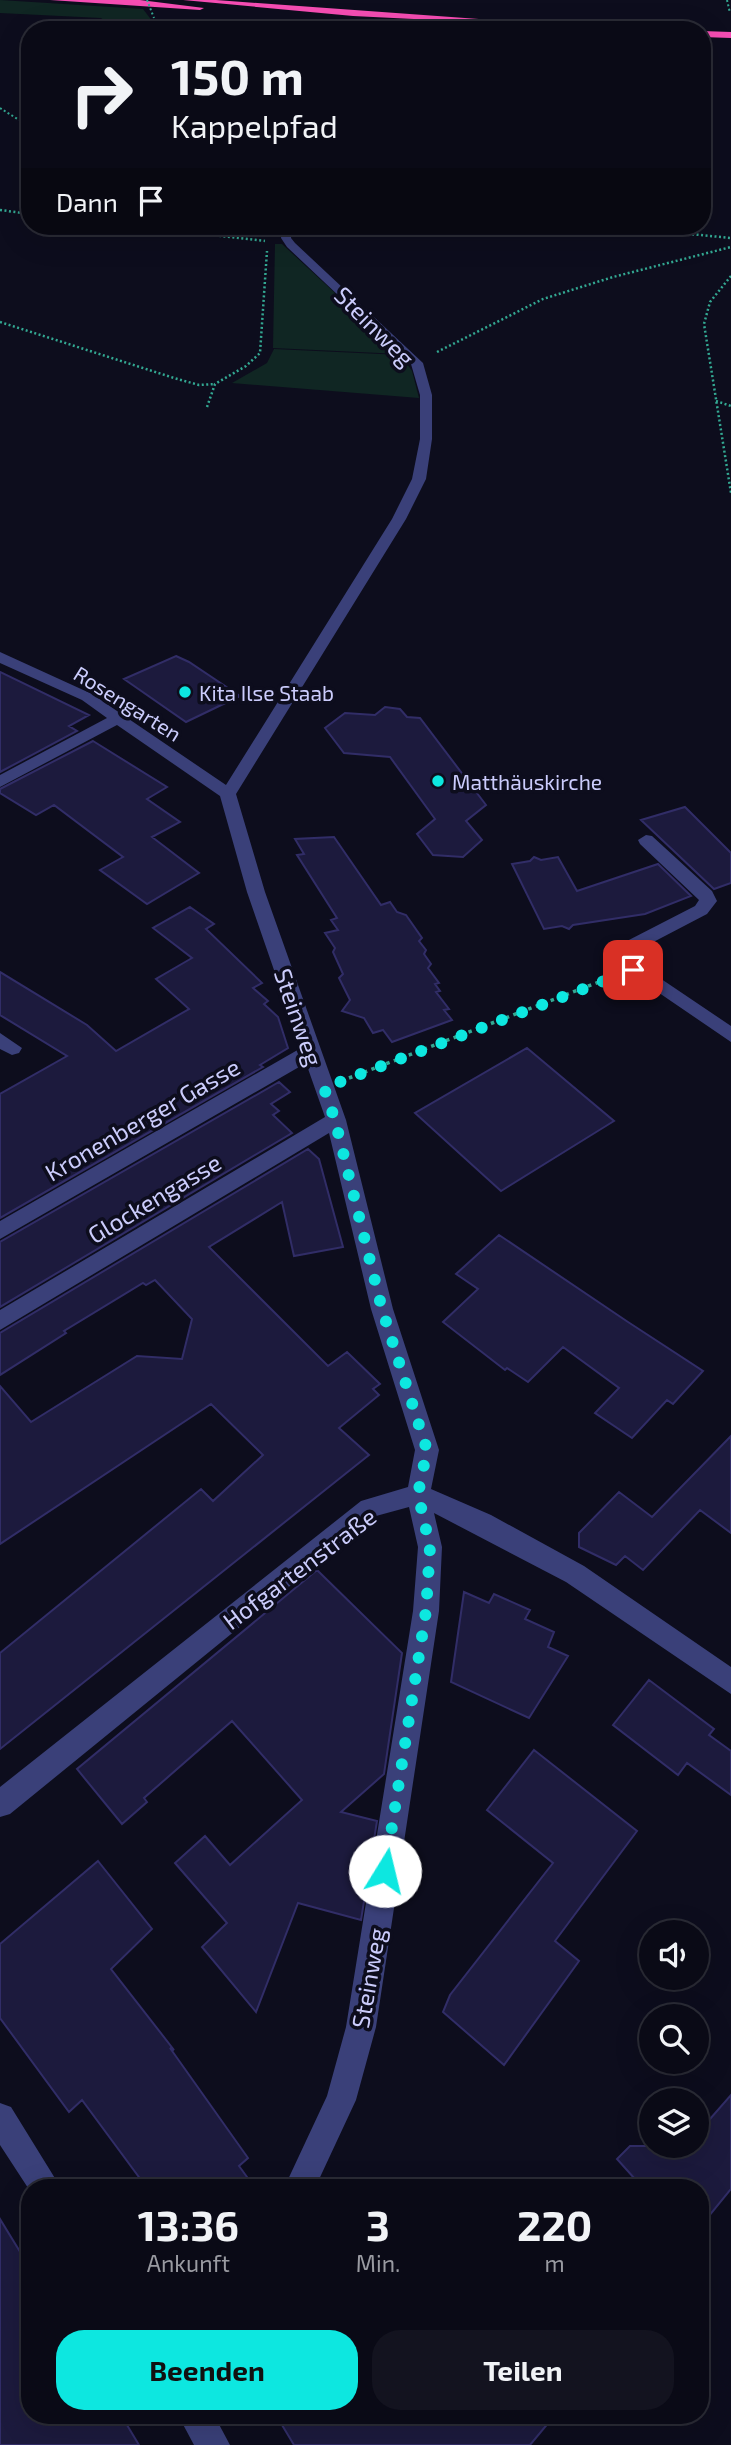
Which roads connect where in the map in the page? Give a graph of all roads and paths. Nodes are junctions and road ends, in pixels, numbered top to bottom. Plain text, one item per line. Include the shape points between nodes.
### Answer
1 (54, 0) edge
2 (114, 0) edge
3 (187, 0) edge
4 (727, 0) edge
5 (143, 1) edge
6 (154, 18) dead end
7 (731, 18) edge
8 (406, 21) edge
9 (473, 21) edge
10 (711, 34) edge
11 (731, 35) edge
12 (711, 40) edge
13 (731, 41) edge
14 (0, 108) edge
15 (21, 120) edge
16 (0, 210) edge
17 (7, 211) junction
18 (21, 213) edge
19 (0, 216) edge
20 (214, 235) edge
21 (286, 235) edge
22 (700, 235) edge
23 (731, 238) edge
24 (731, 247) edge
25 (731, 276) edge
26 (0, 322) edge
27 (417, 363) junction
28 (215, 384) junction
29 (716, 400) junction
30 (731, 406) edge
31 (207, 407) dead end
32 (731, 493) edge
33 (0, 657) edge
34 (120, 717) junction
35 (0, 782) edge
36 (228, 794) junction
37 (646, 840) dead end
38 (633, 970) junction
39 (731, 1035) edge
40 (310, 1052) junction
41 (324, 1088) junction
42 (335, 1120) junction
43 (0, 1231) edge
44 (0, 1321) edge
45 (418, 1494) junction
46 (731, 1682) edge
47 (0, 1804) edge
48 (0, 2118) edge
49 (40, 2179) edge
50 (303, 2179) edge
51 (200, 2424) edge
52 (213, 2445) edge

1 - 5 highway
2 - 5 highway
3 - 9 highway
4 - 7 path
5 - 6 path, bridge
5 - 8 highway
10 - 11 highway
12 - 13 highway
14 - 15 path
16 - 17 path
17 - 18 path
17 - 19 path
20 - 28 path via 267,241 260,353
21 - 27 street, Steinweg via 291,245
22 - 23 path
24 - 27 path via 542,300
25 - 29 path via 710,302 704,324
26 - 28 path via 174,378
27 - 36 street, Steinweg via 426,395 426,439 419,479 375,559
28 - 31 path
29 - 30 path
29 - 32 path
33 - 34 street, Rosengarten
34 - 35 street
34 - 36 street, Rosengarten
36 - 40 street, Steinweg
37 - 38 street via 708,901 701,910 631,946
38 - 39 street
38 - 41 path
40 - 41 street, Steinweg
40 - 43 street, Kronenberger Gasse
41 - 42 street, Steinweg
42 - 44 street, Glockengasse
42 - 45 street, Steinweg via 382,1309 427,1450
45 - 46 street via 575,1574
45 - 47 street, Hofgartenstraße via 369,1508
45 - 50 street, Steinweg via 430,1547 426,1611 361,2027 341,2100
48 - 49 street
51 - 52 street

